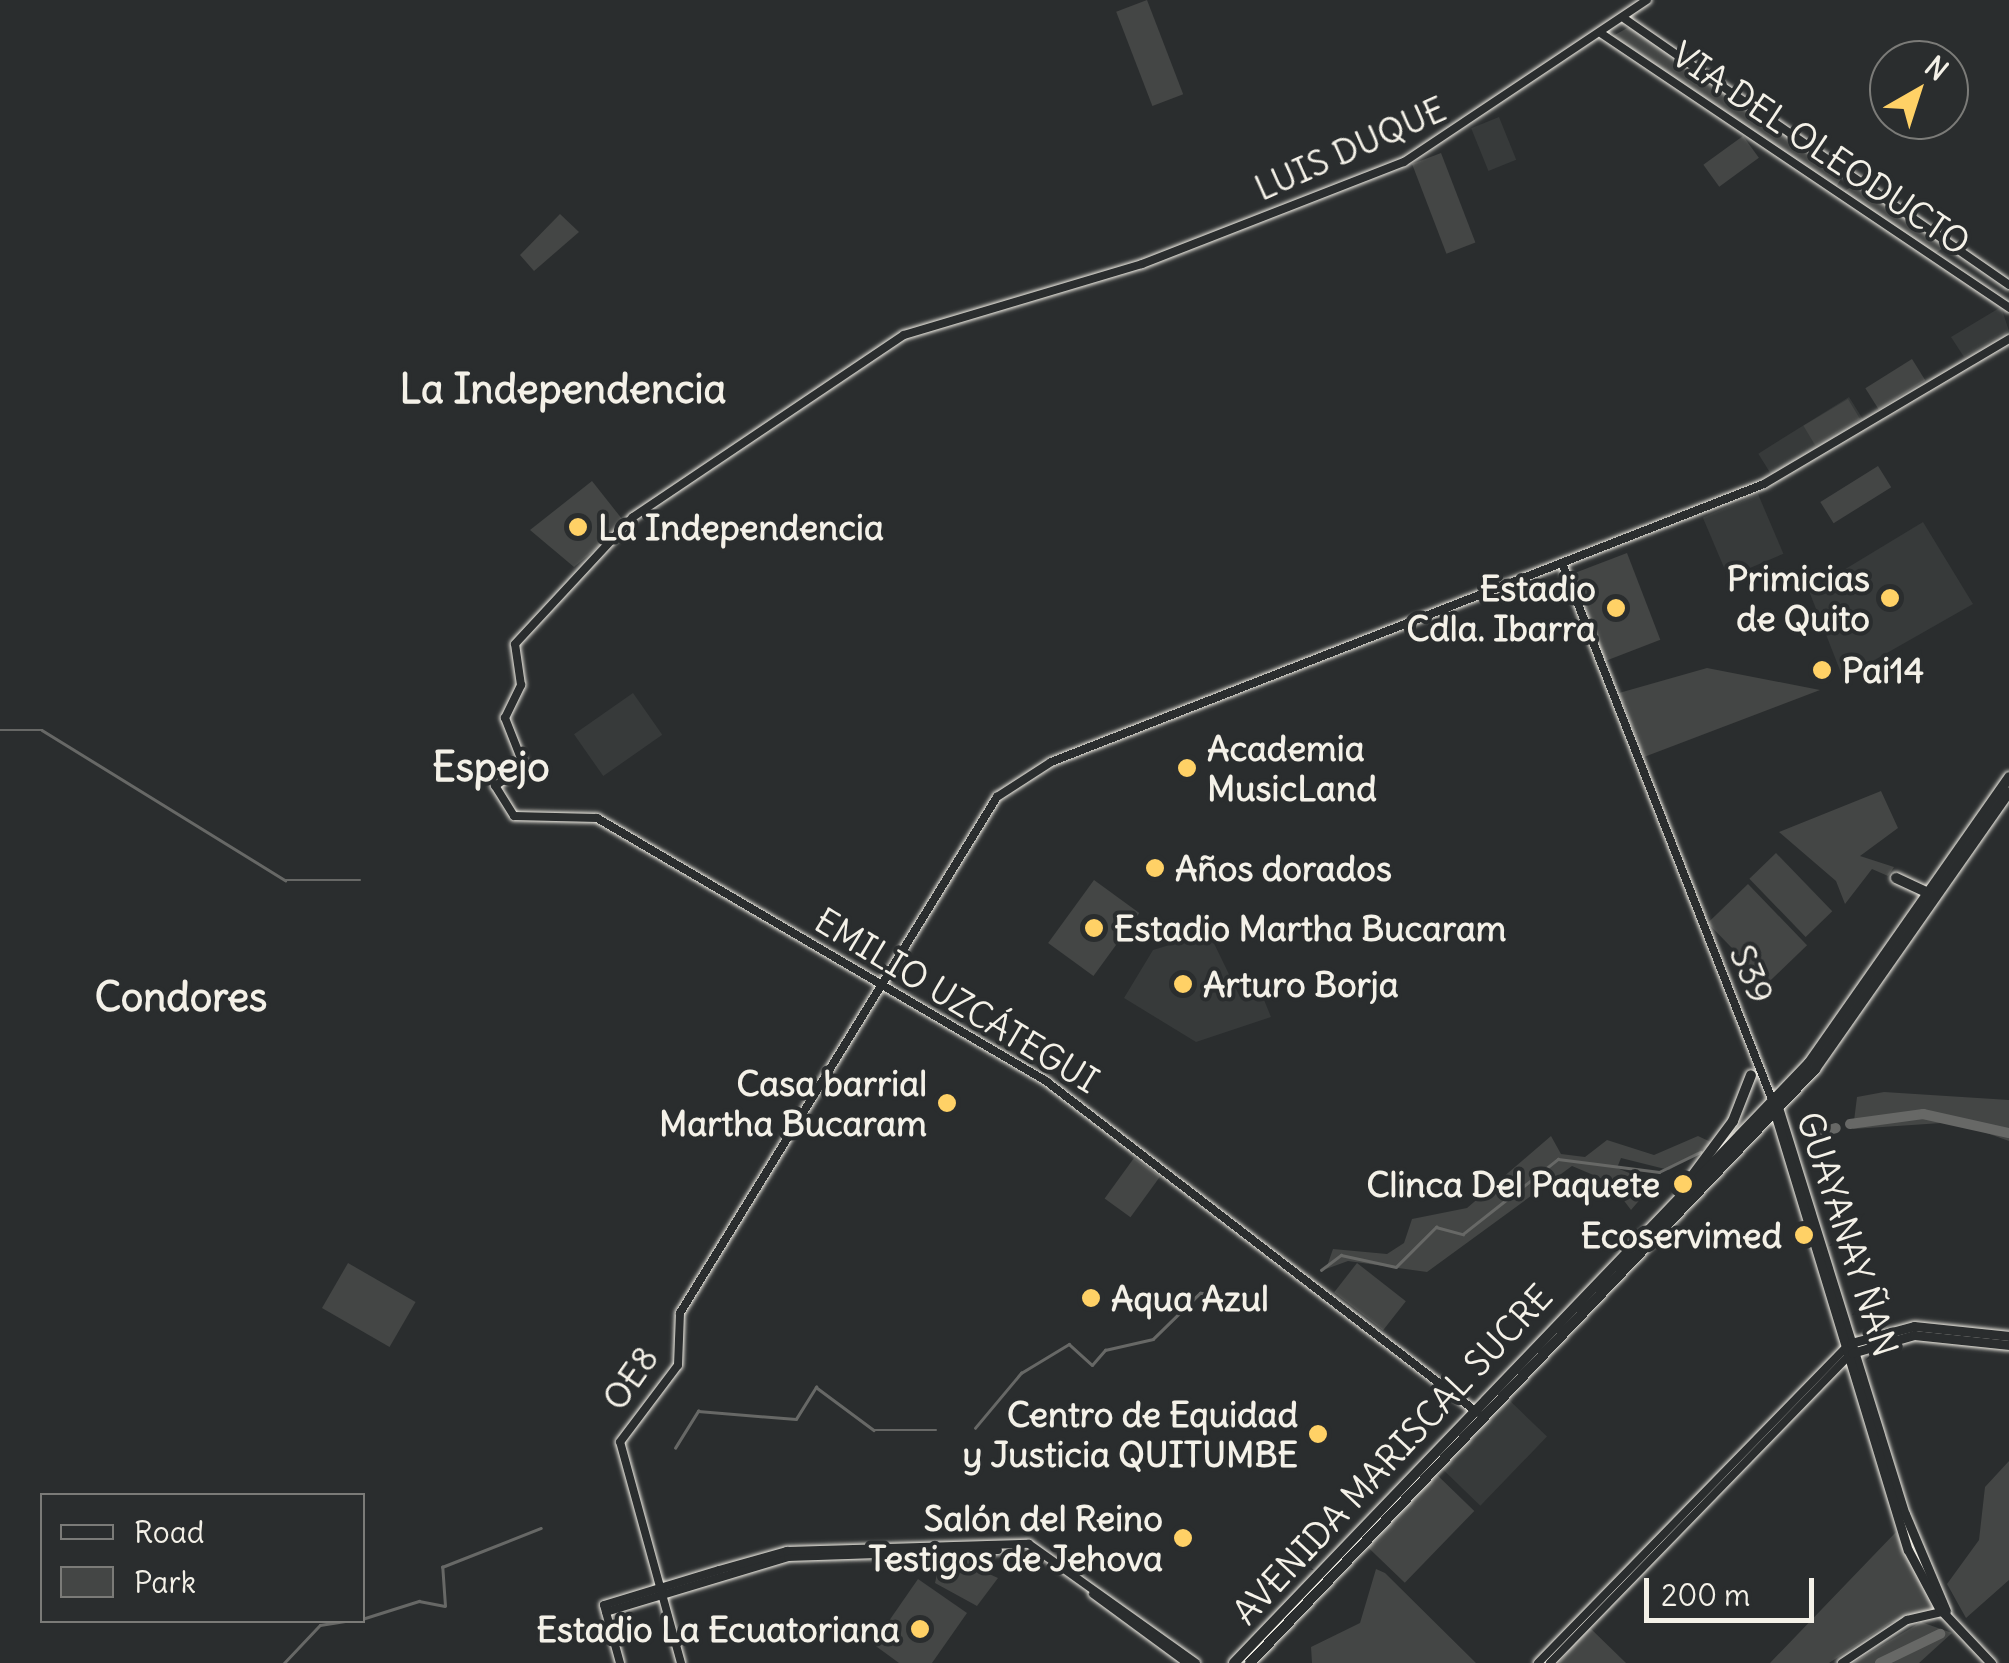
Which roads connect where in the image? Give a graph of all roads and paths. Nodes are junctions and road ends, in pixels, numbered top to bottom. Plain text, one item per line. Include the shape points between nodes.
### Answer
1 (1647, 0) edge
2 (1625, 19) junction
3 (1602, 34) junction
4 (2009, 284) edge
5 (2009, 308) edge
6 (2009, 339) edge
7 (1562, 563) junction
8 (2009, 777) edge
9 (2009, 792) edge
10 (514, 816) joint
11 (1896, 878) dead end
12 (1928, 893) junction
13 (880, 982) junction
14 (1750, 1074) dead end
15 (1776, 1106) junction
16 (1708, 1169) junction
17 (2009, 1336) edge
18 (2009, 1345) edge
19 (1852, 1348) junction
20 (1476, 1412) junction
21 (660, 1592) junction
22 (1946, 1611) junction
23 (620, 1663) edge
24 (681, 1663) edge
25 (1187, 1663) edge
26 (1196, 1663) edge
27 (1234, 1663) edge
28 (1250, 1663) edge
29 (1538, 1663) edge
30 (1550, 1663) edge
31 (1842, 1663) edge
32 (1992, 1663) edge

1 - 2 street, LUIS DUQUE
2 - 3 street, LUIS DUQUE
2 - 4 street, VIA DEL OLEODUCTO
3 - 5 street, VIA DEL OLEODUCTO
3 - 10 street, LUIS DUQUE via 1404,162 1106,276 904,335 622,526 515,644 521,685 505,718 524,760 496,786
6 - 7 street, OE8 via 1764,484
7 - 13 street, OE8 via 1019,779 977,820
7 - 15 street, S39
8 - 12 main road, AVENIDA MARISCAL SUCRE
9 - 12 main road, AVENIDA MARISCAL SUCRE
10 - 13 street, EMILIO UZCÁTEGUI via 597,818
11 - 12 main road
12 - 15 main road, AVENIDA MARISCAL SUCRE
13 - 20 street, EMILIO UZCÁTEGUI via 1063,1092
13 - 21 street, OE8 via 681,1327 678,1365 623,1436 621,1460
14 - 16 main road
15 - 16 main road, AVENIDA MARISCAL SUCRE
15 - 19 main road, GUAYANAY ÑAN
16 - 20 main road, AVENIDA MARISCAL SUCRE
16 - 20 main road, AVENIDA MARISCAL SUCRE
17 - 19 main road via 1914,1326
18 - 19 main road via 1914,1335
19 - 22 main road, GUAYANAY ÑAN via 1881,1450
19 - 29 street
19 - 30 street
20 - 27 main road, AVENIDA MARISCAL SUCRE
20 - 28 main road, AVENIDA MARISCAL SUCRE
21 - 23 street via 605,1609
21 - 24 street
21 - 25 street via 788,1557 1026,1548
21 - 26 street via 787,1550 1030,1544
22 - 31 street via 1907,1620
22 - 32 main road, GUAYANAY ÑAN

